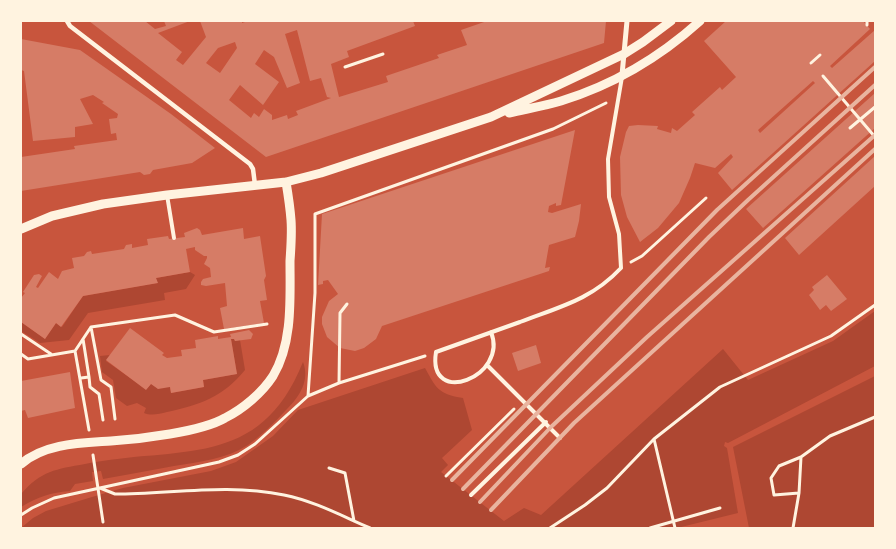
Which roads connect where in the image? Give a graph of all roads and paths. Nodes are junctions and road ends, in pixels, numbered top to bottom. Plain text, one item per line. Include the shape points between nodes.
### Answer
1 (67, 21) edge
2 (627, 21) edge
3 (671, 21) edge
4 (700, 21) edge
5 (383, 54) dead end
6 (624, 54) junction
7 (820, 55) dead end
8 (811, 64) dead end
9 (345, 68) dead end
10 (622, 76) junction
11 (823, 76) dead end
12 (598, 107) dead end
13 (875, 107) edge
14 (491, 117) junction
15 (860, 120) junction
16 (850, 128) dead end
17 (875, 137) edge
18 (286, 182) junction
19 (255, 185) junction
20 (167, 194) junction
21 (706, 198) dead end
22 (21, 229) edge
23 (174, 238) dead end
24 (642, 256) dead end
25 (347, 304) dead end
26 (875, 306) edge
27 (266, 324) dead end
28 (91, 327) junction
29 (491, 332) junction
30 (21, 334) edge
31 (83, 339) junction
32 (74, 351) junction
33 (436, 352) junction
34 (21, 354) edge
35 (51, 354) junction
36 (487, 365) junction
37 (89, 377) junction
38 (81, 378) junction
39 (339, 383) junction
40 (81, 385) dead end
41 (308, 396) junction
42 (524, 400) junction
43 (875, 417) edge
44 (103, 420) dead end
45 (115, 420) dead end
46 (546, 422) junction
47 (560, 438) dead end
48 (654, 439) junction
49 (801, 457) junction
50 (21, 464) edge
51 (329, 468) dead end
52 (446, 476) dead end
53 (98, 480) dead end
54 (99, 488) junction
55 (799, 493) junction
56 (471, 496) dead end
57 (720, 508) dead end
58 (21, 515) edge
59 (673, 521) junction
60 (103, 522) dead end
61 (354, 522) junction
62 (370, 528) edge
63 (550, 528) edge
64 (650, 528) edge
65 (675, 528) edge
66 (793, 528) edge

1 - 19 street via 250,164
2 - 6 street
3 - 6 street
4 - 10 street via 672,45
5 - 9 path
6 - 10 street
6 - 14 street
7 - 8 path
10 - 14 street via 560,101
10 - 29 lane via 608,158 609,197 619,234 621,268 581,299
11 - 15 path
12 - 41 path via 554,130 315,214 315,293
13 - 15 path
14 - 18 street via 330,171
15 - 16 path
15 - 17 path
18 - 19 street
18 - 50 street via 291,220 287,332 284,350 263,388 239,410 209,426 148,437 66,445
19 - 20 street
20 - 22 street via 52,216
20 - 23 lane
21 - 24 path
25 - 39 path via 340,313
26 - 48 path via 831,336 720,387
27 - 28 path via 214,332 175,315
28 - 31 path
28 - 45 path via 101,380 111,386
29 - 33 lane
29 - 36 lane via 494,346
30 - 35 path
31 - 32 path
31 - 37 path
32 - 35 path
32 - 38 path
33 - 36 lane via 435,366 440,376 451,382 462,383
33 - 39 path
34 - 35 path via 28,359
36 - 42 lane
37 - 38 path
37 - 44 path via 90,387 99,394
38 - 40 path
39 - 41 path
41 - 54 path via 255,444 238,455
42 - 46 lane
42 - 52 path
43 - 49 path via 830,436
46 - 47 lane
46 - 56 lane
48 - 59 path
48 - 63 path via 607,488
49 - 55 path
49 - 55 path via 778,466 771,478 774,495
51 - 61 path via 346,472
53 - 54 path
54 - 58 path via 54,498
54 - 60 path
54 - 61 path via 115,494 248,490 285,495
55 - 66 path
57 - 59 path
59 - 64 path
59 - 65 path
61 - 62 path

